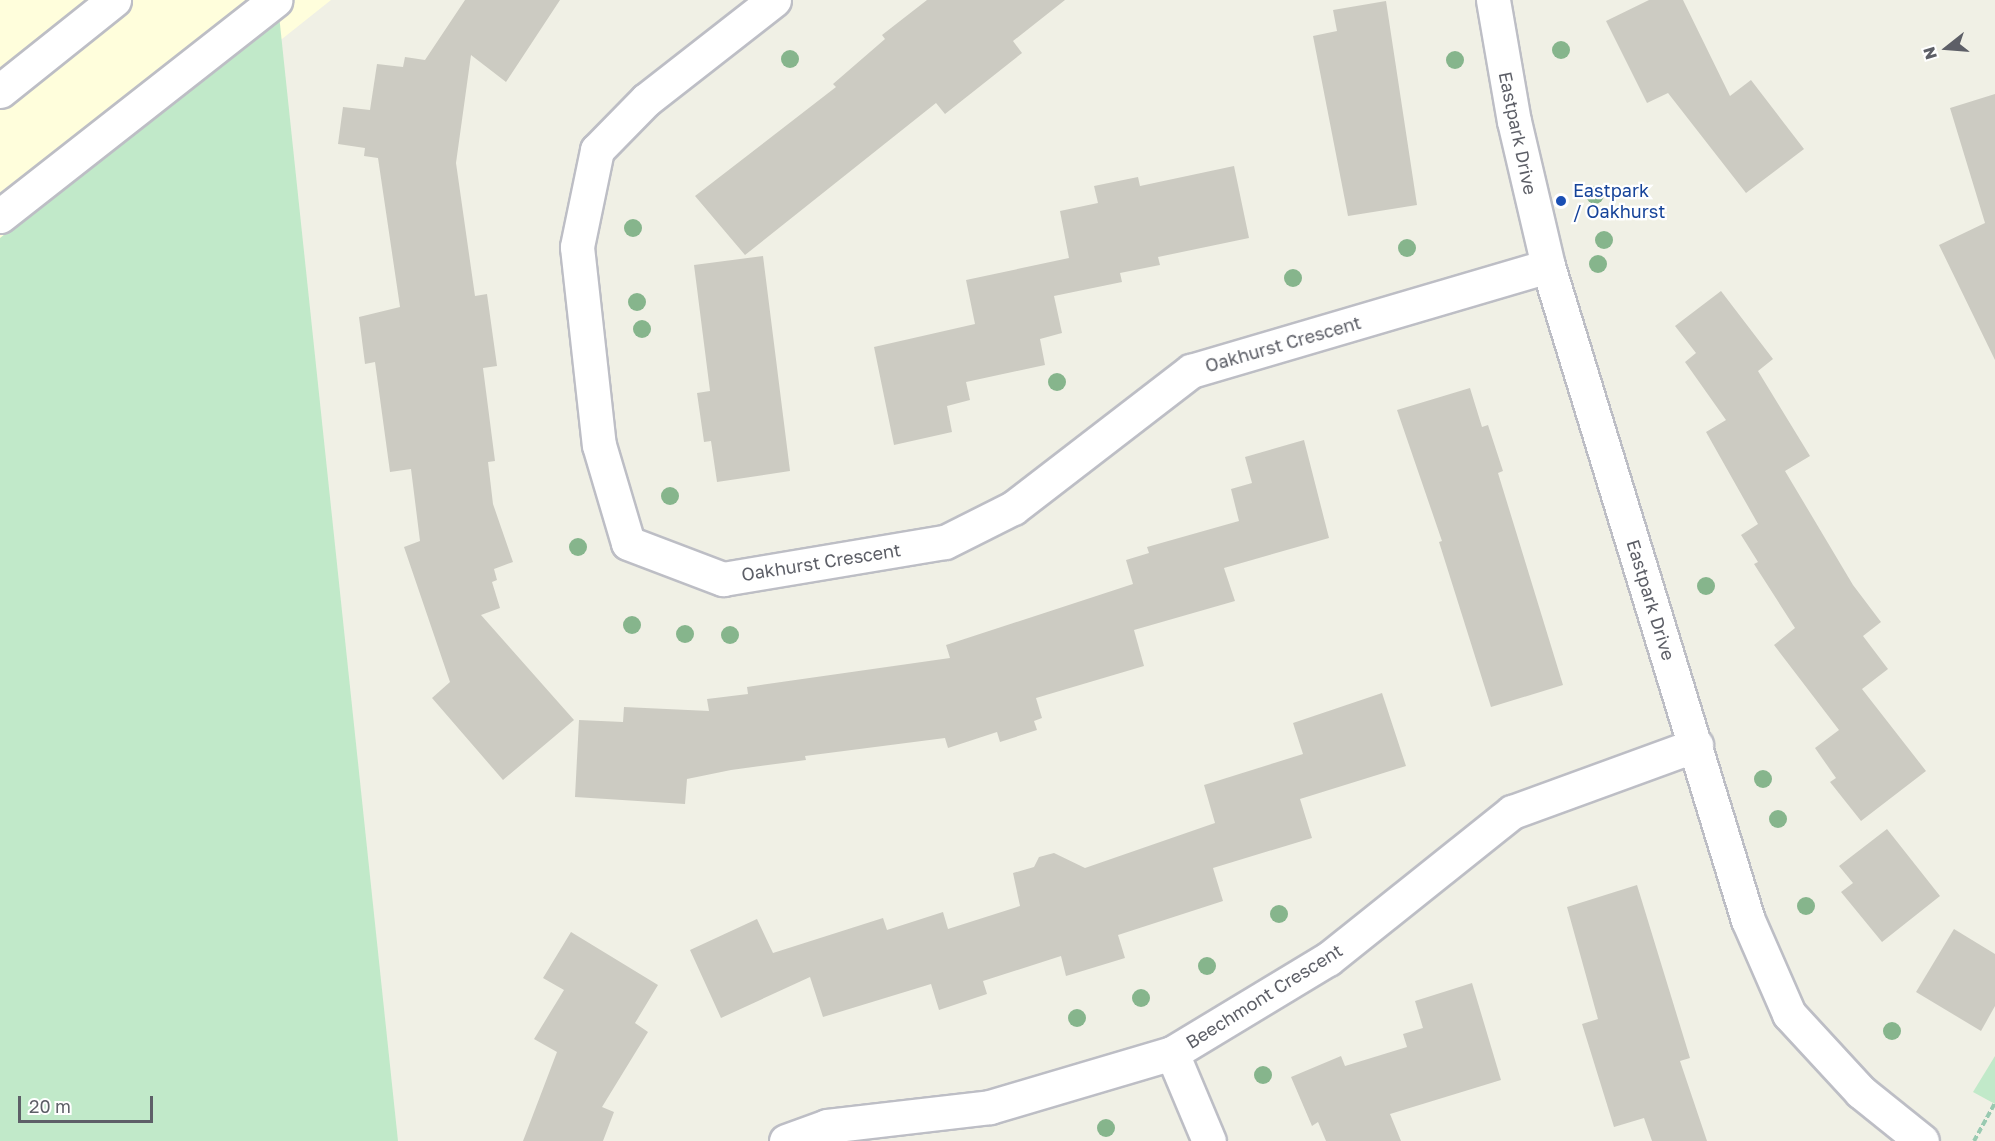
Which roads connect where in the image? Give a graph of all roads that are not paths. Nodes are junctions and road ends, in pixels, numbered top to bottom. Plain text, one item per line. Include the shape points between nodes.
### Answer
1 (114, 0) edge
2 (275, 0) edge
3 (774, 0) edge
4 (1493, 0) edge
5 (0, 91) edge
6 (0, 216) edge
7 (1548, 266) junction
8 (1696, 745) junction
9 (1172, 1053) junction
10 (786, 1141) edge
11 (1209, 1141) edge
12 (1922, 1141) edge

1 - 5 street
2 - 6 street
3 - 7 street, Oakhurst Crescent via 646,100 597,150 576,247 599,445 628,543 723,579 945,542 1013,508 1191,371
4 - 7 street, Eastpark Drive via 1514,121
7 - 8 street, Eastpark Drive
8 - 9 street, Beechmont Crescent via 1512,812 1328,959
8 - 12 street, Eastpark Drive via 1748,920 1789,1014 1861,1092
9 - 10 street, Beechmont Crescent via 990,1107 827,1126
9 - 11 street

